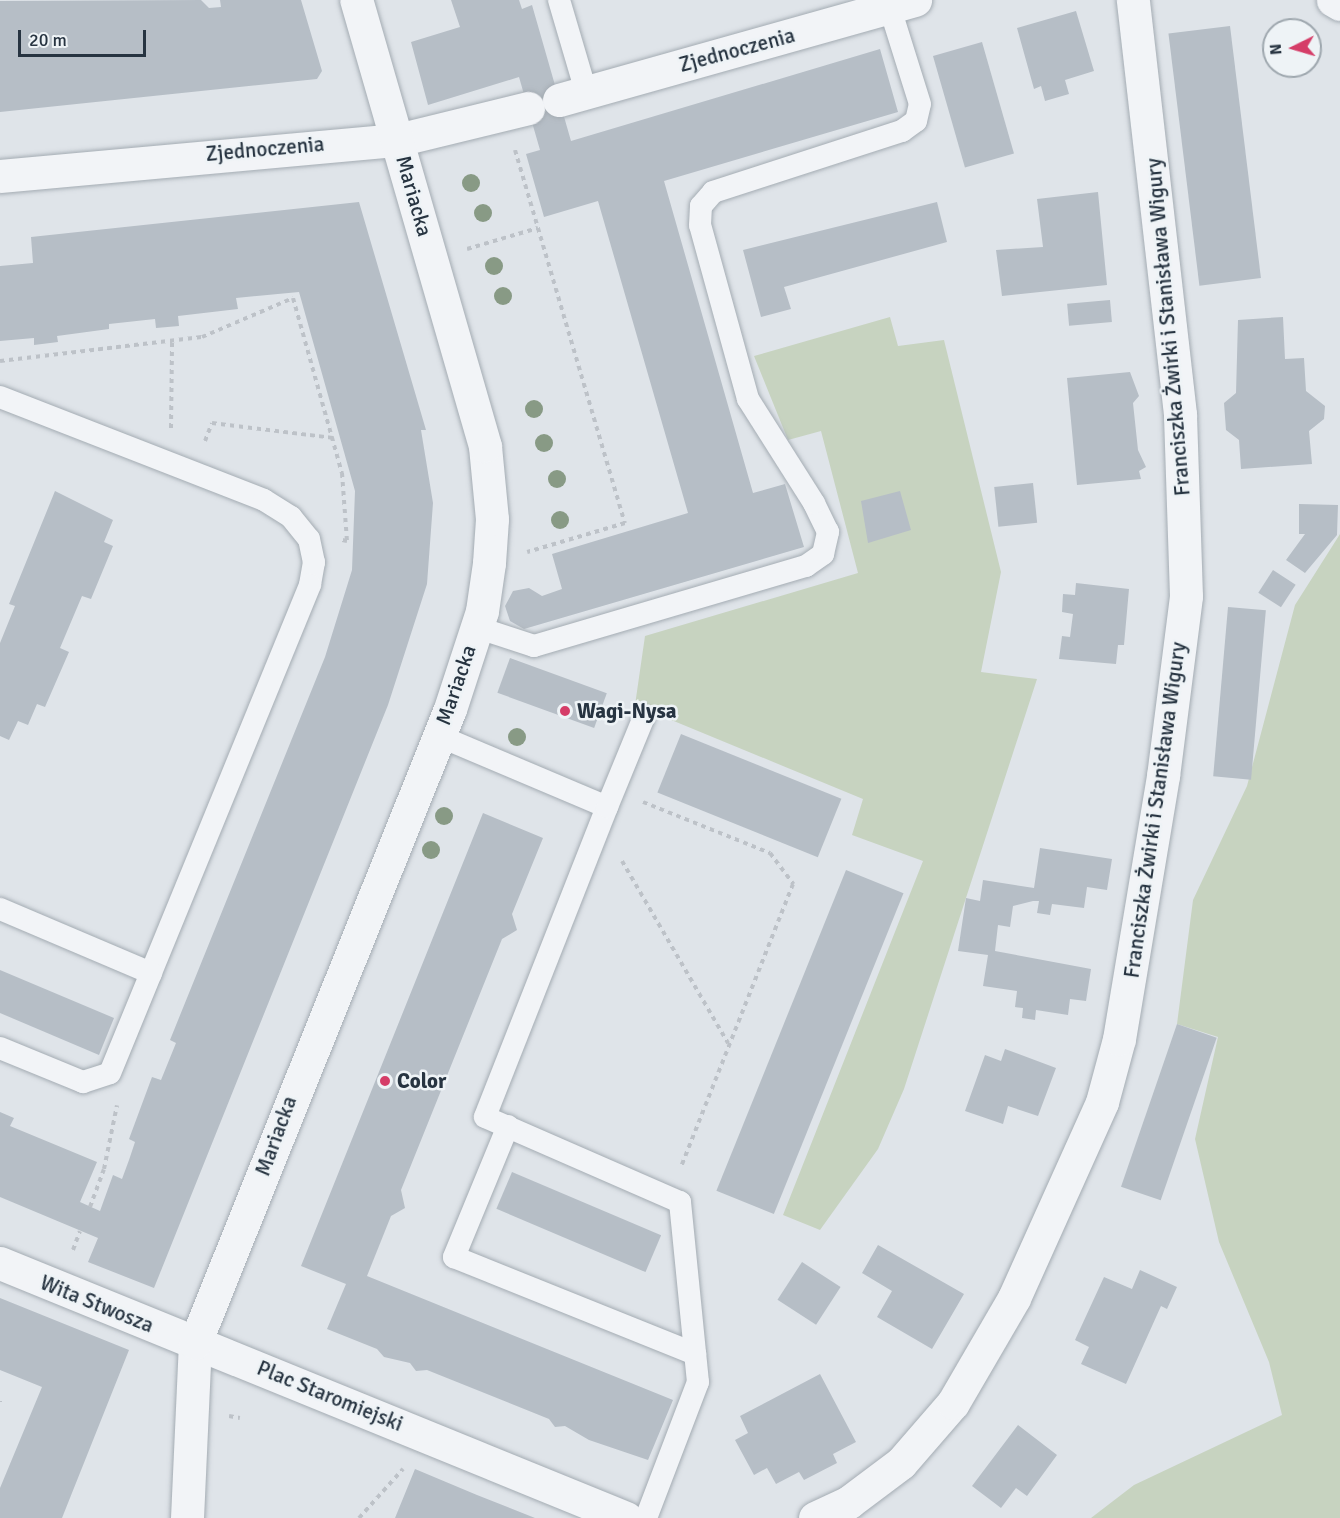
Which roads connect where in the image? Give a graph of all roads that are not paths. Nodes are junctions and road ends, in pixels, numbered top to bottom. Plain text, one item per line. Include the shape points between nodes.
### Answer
1 (356, 0) edge
2 (560, 0) edge
3 (1133, 0) edge
4 (1333, 0) edge
5 (903, 4) edge
6 (1340, 4) edge
7 (544, 104) junction
8 (397, 140) junction
9 (0, 176) edge
10 (0, 397) edge
11 (476, 627) junction
12 (644, 717) dead end
13 (439, 736) junction
14 (607, 807) junction
15 (0, 909) edge
16 (151, 973) junction
17 (0, 1048) edge
18 (508, 1126) junction
19 (0, 1263) edge
20 (195, 1343) junction
21 (694, 1354) junction
22 (187, 1518) edge
23 (626, 1518) edge
24 (646, 1518) edge
25 (815, 1518) edge

1 - 8 street, Mariacka
2 - 7 lane
3 - 25 street, Franciszka Żwirki i Stanisława Wigury via 1180,414 1186,596 1163,776 1119,1040 1102,1102 1019,1288 953,1403 901,1463 849,1502
4 - 6 street
5 - 7 street, Zjednoczenia
5 - 11 lane via 920,104 915,121 902,131 713,192 701,206 700,225 748,399 814,503 828,532 823,554 806,566 534,646
7 - 8 street, Zjednoczenia
8 - 9 street, Zjednoczenia
8 - 11 street, Mariacka via 485,446 492,519 489,563
10 - 16 lane via 264,500 291,518 309,539 314,562 310,585
11 - 13 street, Mariacka
12 - 14 lane
13 - 14 lane
13 - 20 street, Mariacka
14 - 18 lane via 485,1117
15 - 16 lane
16 - 17 lane via 110,1073 83,1082
18 - 21 lane via 680,1202
18 - 21 lane via 454,1257
19 - 20 street, Wita Stwosza
20 - 22 street
20 - 23 street, Plac Staromiejski
21 - 24 lane via 698,1382

